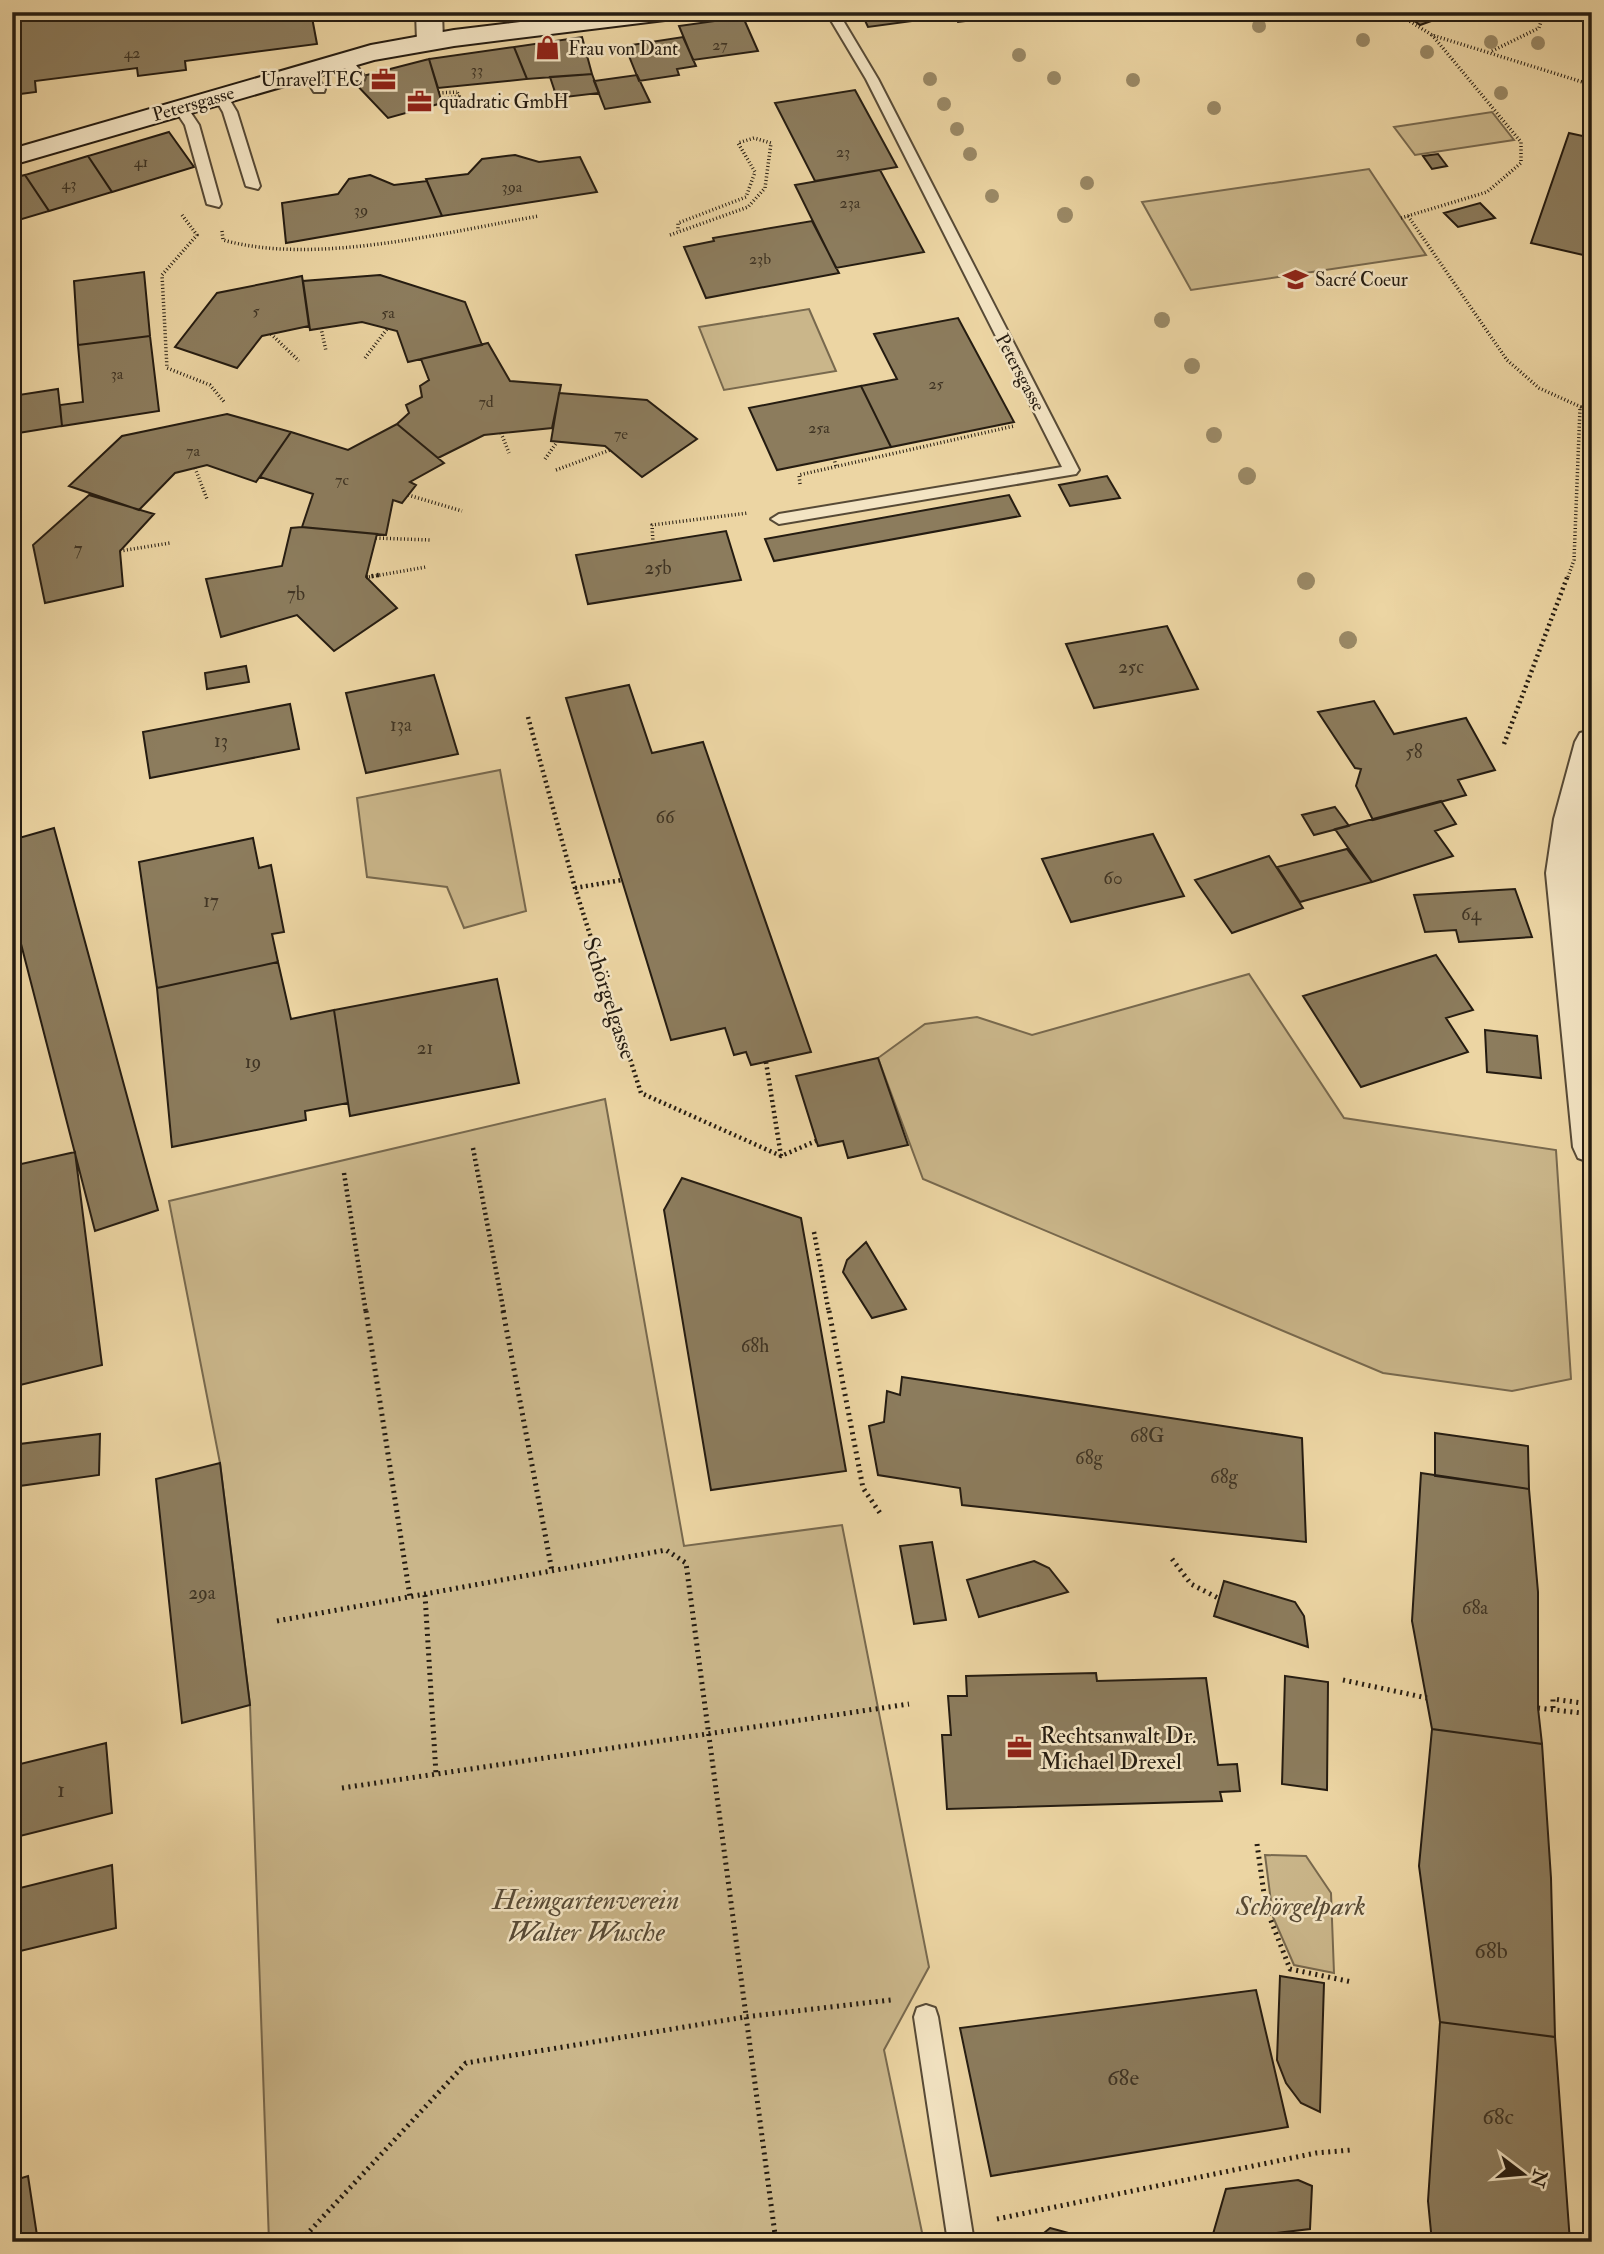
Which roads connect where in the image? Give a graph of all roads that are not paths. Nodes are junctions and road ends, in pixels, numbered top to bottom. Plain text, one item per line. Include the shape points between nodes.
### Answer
1 (429, 12) edge
2 (665, 12) edge
3 (831, 12) edge
4 (430, 41) junction
5 (220, 95) junction
6 (180, 107) junction
7 (12, 157) edge
8 (253, 186) dead end
9 (214, 204) road end
10 (779, 519) road end
11 (1592, 742) edge
12 (1588, 1081) edge
13 (1592, 1147) edge
14 (926, 2017) road end
15 (960, 2236) edge

1 - 4 main road
2 - 4 main road, Petersgasse
3 - 10 lane, Petersgasse via 872,79 1071,470
4 - 5 main road, Petersgasse via 313,80
5 - 6 main road, Petersgasse
5 - 8 lane via 230,112
6 - 7 main road, Petersgasse
6 - 9 lane via 192,125
11 - 12 main road via 1564,873
12 - 13 main road
14 - 15 lane

